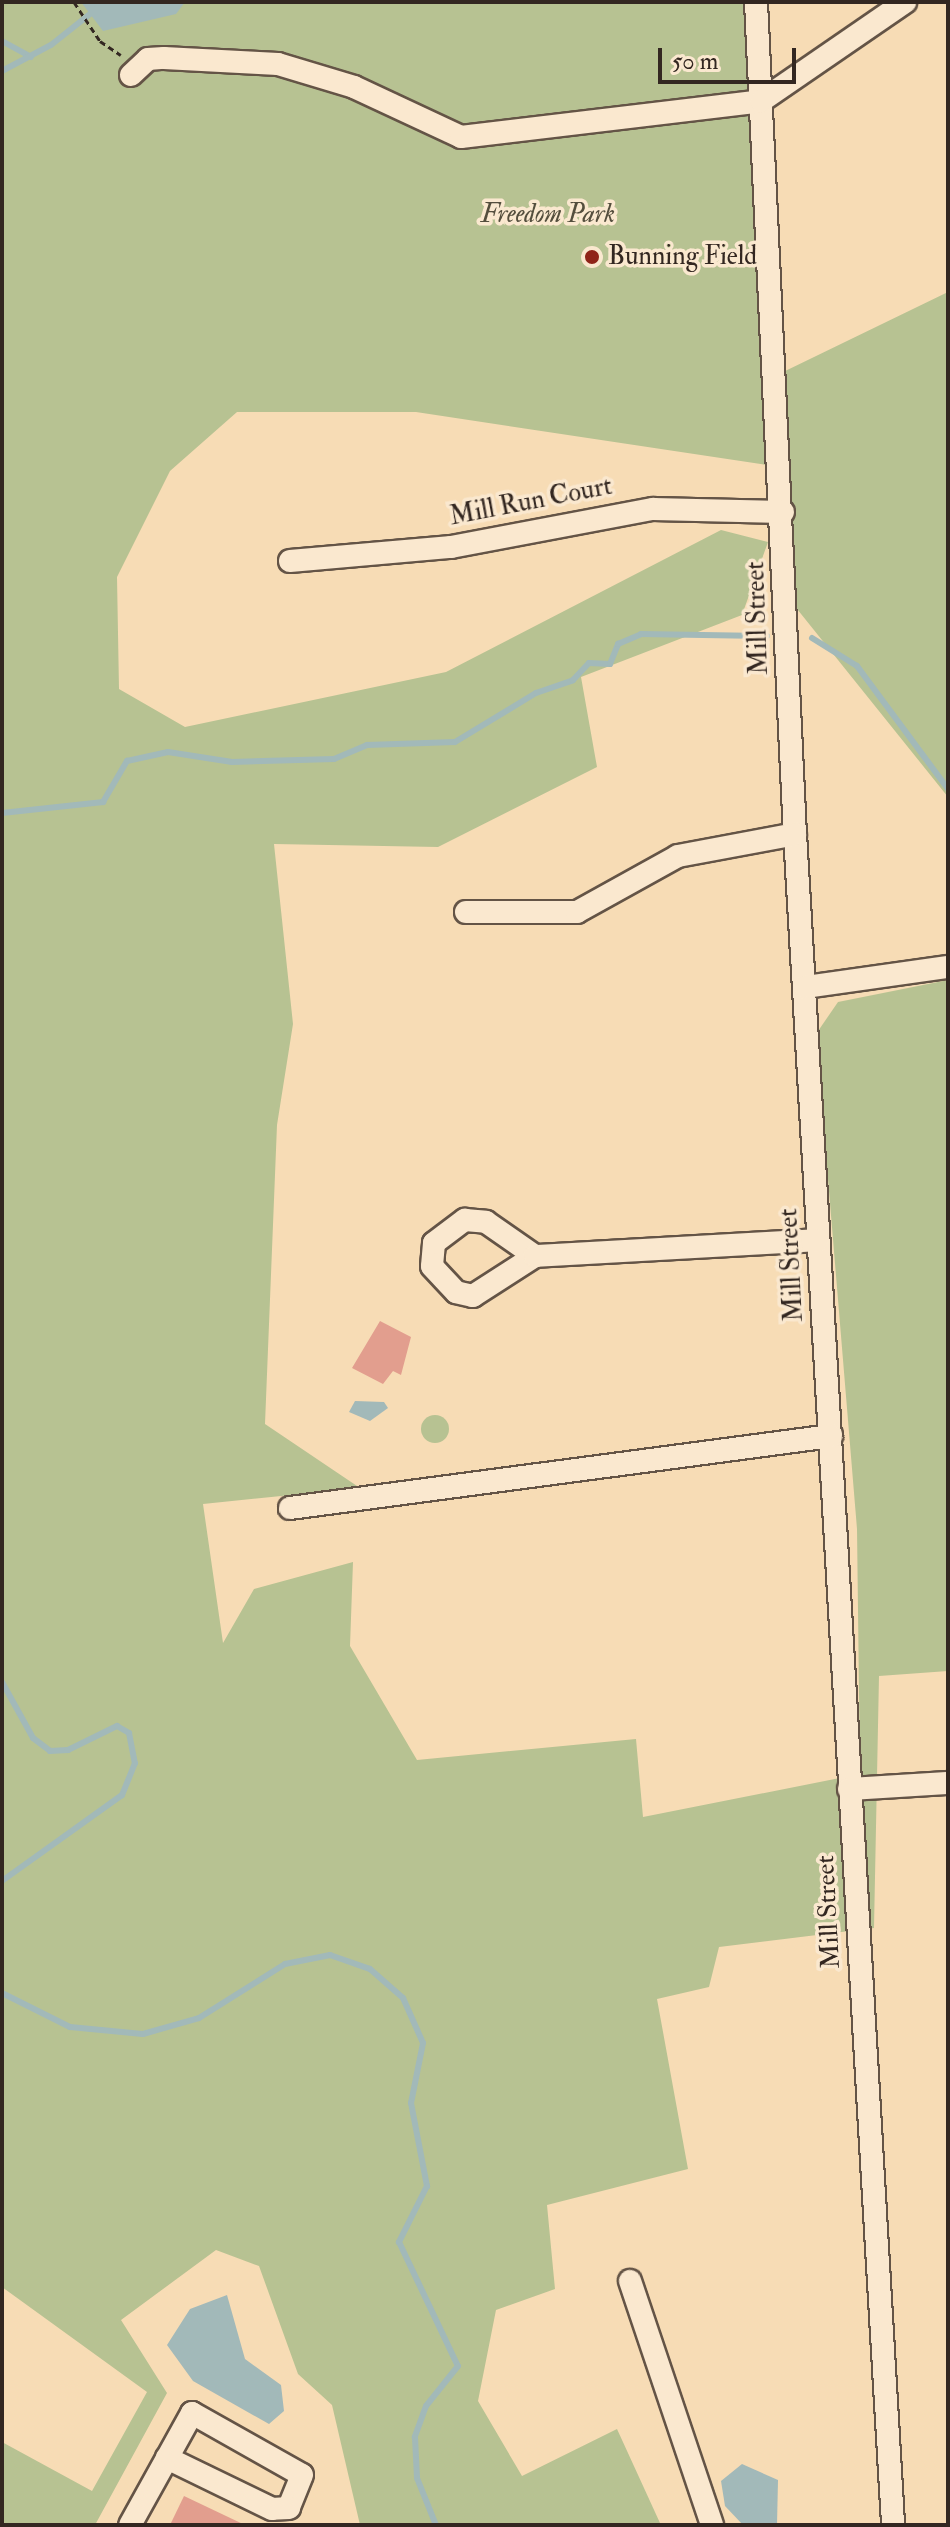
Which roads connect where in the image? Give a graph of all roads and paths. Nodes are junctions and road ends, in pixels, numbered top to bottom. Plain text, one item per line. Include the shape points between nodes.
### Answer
1 (74, 2) edge
2 (756, 2) edge
3 (905, 2) edge
4 (148, 59) junction
5 (131, 75) dead end
6 (761, 101) junction
7 (783, 512) junction
8 (290, 561) dead end
9 (795, 834) junction
10 (466, 912) dead end
11 (948, 967) edge
12 (805, 987) junction
13 (818, 1240) junction
14 (535, 1256) dead end
15 (831, 1436) junction
16 (290, 1508) dead end
17 (948, 1783) edge
18 (849, 1789) junction
19 (630, 2281) dead end
20 (167, 2458) junction
21 (130, 2525) edge
22 (712, 2525) edge
23 (893, 2525) edge

1 - 4 path via 111,52
2 - 6 street, Mill Street
3 - 6 street
4 - 5 street
4 - 6 street via 278,64 354,87 461,137
6 - 7 street, Mill Street
7 - 8 street, Mill Run Court via 653,509 451,547
7 - 9 street, Mill Street
9 - 10 street via 678,856 577,912
9 - 12 street, Mill Street
11 - 12 street
12 - 13 street, Mill Street
13 - 14 street
13 - 15 street, Mill Street
15 - 16 street
15 - 18 street, Mill Street
17 - 18 street
18 - 23 street, Mill Street
19 - 22 street
20 - 20 street via 272,2509 289,2508 302,2475 192,2413
20 - 21 street

